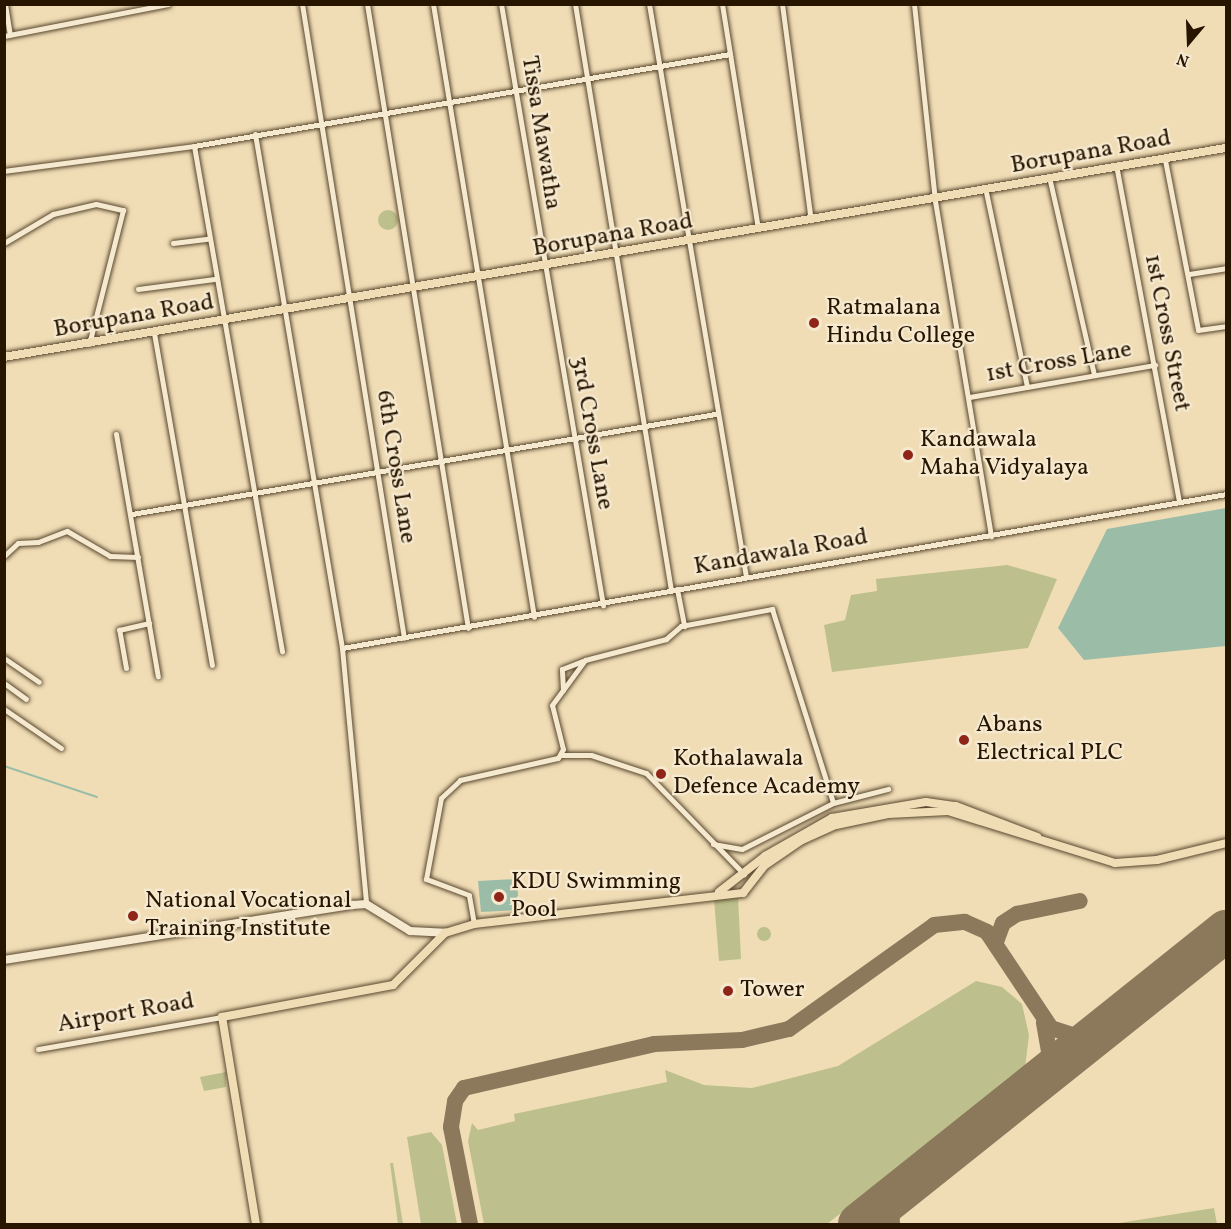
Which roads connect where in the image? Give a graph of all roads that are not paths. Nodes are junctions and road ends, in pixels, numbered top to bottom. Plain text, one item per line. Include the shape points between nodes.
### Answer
1 (5, 4) edge
2 (168, 4) edge
3 (302, 4) edge
4 (367, 4) edge
5 (433, 4) edge
6 (501, 4) edge
7 (575, 4) edge
8 (650, 4) edge
9 (722, 4) edge
10 (783, 4) edge
11 (914, 4) edge
12 (7, 35) edge
13 (730, 54) junction
14 (659, 66) junction
15 (588, 78) junction
16 (516, 93) junction
17 (451, 104) junction
18 (386, 114) junction
19 (321, 124) junction
20 (255, 134) junction
21 (194, 146) junction
22 (1227, 148) edge
23 (1165, 160) junction
24 (1117, 170) junction
25 (4, 171) edge
26 (1050, 181) junction
27 (986, 192) junction
28 (935, 201) junction
29 (811, 222) junction
30 (759, 230) junction
31 (208, 239) junction
32 (690, 242) junction
33 (4, 243) edge
34 (172, 243) dead end
35 (616, 255) junction
36 (544, 268) junction
37 (1227, 268) edge
38 (1189, 274) junction
39 (214, 279) junction
40 (480, 279) junction
41 (138, 289) dead end
42 (413, 291) junction
43 (350, 302) junction
44 (284, 312) junction
45 (221, 322) junction
46 (1227, 326) edge
47 (154, 333) junction
48 (89, 346) junction
49 (4, 357) edge
50 (1155, 365) junction
51 (1094, 375) junction
52 (1027, 387) junction
53 (969, 396) junction
54 (715, 414) junction
55 (644, 426) junction
56 (116, 434) dead end
57 (573, 436) junction
58 (506, 449) junction
59 (443, 459) junction
60 (378, 470) junction
61 (314, 481) junction
62 (250, 492) junction
63 (1227, 494) edge
64 (1179, 502) junction
65 (188, 505) junction
66 (132, 514) junction
67 (991, 536) junction
68 (4, 556) edge
69 (138, 557) junction
70 (746, 577) junction
71 (674, 590) junction
72 (603, 605) junction
73 (534, 617) junction
74 (149, 623) junction
75 (684, 626) junction
76 (468, 628) junction
77 (404, 639) junction
78 (342, 648) junction
79 (282, 651) dead end
80 (4, 658) edge
81 (585, 660) junction
82 (212, 665) dead end
83 (126, 668) dead end
84 (159, 676) dead end
85 (39, 682) dead end
86 (4, 683) edge
87 (563, 690) junction
88 (26, 699) dead end
89 (4, 709) edge
90 (61, 748) dead end
91 (561, 754) junction
92 (888, 789) dead end
93 (833, 803) junction
94 (1227, 843) edge
95 (713, 844) junction
96 (731, 864) junction
97 (748, 874) junction
98 (736, 886) junction
99 (366, 904) junction
100 (474, 924) junction
101 (446, 933) junction
102 (4, 960) edge
103 (222, 1017) junction
104 (38, 1049) dead end
105 (256, 1224) edge

1 - 12 street
2 - 12 street
3 - 19 street, 6th Cross Lane
4 - 18 street
5 - 17 street
6 - 16 street, Tissa Mawatha
7 - 15 street
8 - 14 street
9 - 13 street
10 - 29 street
11 - 28 street
13 - 14 street
13 - 30 street
14 - 15 street
14 - 32 street
15 - 16 street
15 - 35 street
16 - 17 street
16 - 36 street, Tissa Mawatha
17 - 18 street
17 - 40 street
18 - 19 street
18 - 42 street
19 - 20 street
19 - 43 street, 6th Cross Lane
20 - 21 street
20 - 44 street
21 - 25 street
21 - 31 street
22 - 23 main road, Borupana Road
23 - 24 main road, Borupana Road
23 - 38 street
24 - 26 main road, Borupana Road
24 - 50 street, 1st Cross Street
26 - 27 main road, Borupana Road
26 - 51 street
27 - 28 main road, Borupana Road
27 - 52 street
28 - 29 main road, Borupana Road
28 - 53 street
29 - 30 main road, Borupana Road
30 - 32 main road, Borupana Road
31 - 34 street
31 - 39 street
32 - 35 main road, Borupana Road
32 - 54 street
33 - 48 street via 53,214 96,204 123,210
35 - 36 main road, Borupana Road
35 - 55 street
36 - 40 main road, Borupana Road
36 - 57 street, 3rd Cross Lane
37 - 38 street
38 - 46 street via 1198,330
39 - 41 street
39 - 45 street
40 - 42 main road, Borupana Road
40 - 58 street
42 - 43 main road, Borupana Road
42 - 59 street
43 - 44 main road, Borupana Road
43 - 60 street, 6th Cross Lane
44 - 45 main road, Borupana Road
44 - 61 street
45 - 47 main road, Borupana Road
45 - 62 street
47 - 48 main road, Borupana Road
47 - 65 street
48 - 49 main road, Borupana Road
50 - 51 street, 1st Cross Lane
50 - 64 street, 1st Cross Street
51 - 52 street, 1st Cross Lane
52 - 53 street, 1st Cross Lane
53 - 67 street
54 - 55 street
54 - 70 street
55 - 57 street
55 - 71 street
56 - 66 street
57 - 58 street
57 - 72 street, 3rd Cross Lane
58 - 59 street
58 - 73 street
59 - 60 street
59 - 76 street
60 - 61 street
60 - 77 street, 6th Cross Lane
61 - 62 street
61 - 78 street
62 - 65 street
62 - 79 street
63 - 64 street, Kandawala Road
64 - 67 street, Kandawala Road
65 - 66 street
65 - 82 street
66 - 69 street
67 - 70 street, Kandawala Road
68 - 69 street via 18,543 38,542 66,531 110,556
69 - 74 street
70 - 71 street, Kandawala Road
71 - 72 street, Kandawala Road
71 - 75 street
72 - 73 street, Kandawala Road
73 - 76 street, Kandawala Road
74 - 83 street via 119,630
74 - 84 street
75 - 81 street via 666,639
75 - 93 street via 772,609
76 - 77 street, Kandawala Road
77 - 78 street, Kandawala Road
78 - 99 street
80 - 85 street
81 - 87 street
81 - 87 street via 562,669
86 - 88 street
87 - 91 street via 552,705
89 - 90 street
91 - 95 street via 591,755 646,772
91 - 100 street via 543,764 460,780 441,798 426,879 468,895
92 - 93 street
93 - 95 street via 742,849
94 - 97 main road via 1137,862 1098,861 948,811 922,809 822,830
95 - 96 street
96 - 97 street
96 - 98 street
97 - 98 main road
97 - 98 main road
98 - 100 main road via 710,895
99 - 101 street via 410,931
99 - 102 street
100 - 101 main road
101 - 103 main road via 393,985
103 - 104 street, Airport Road
103 - 105 main road

